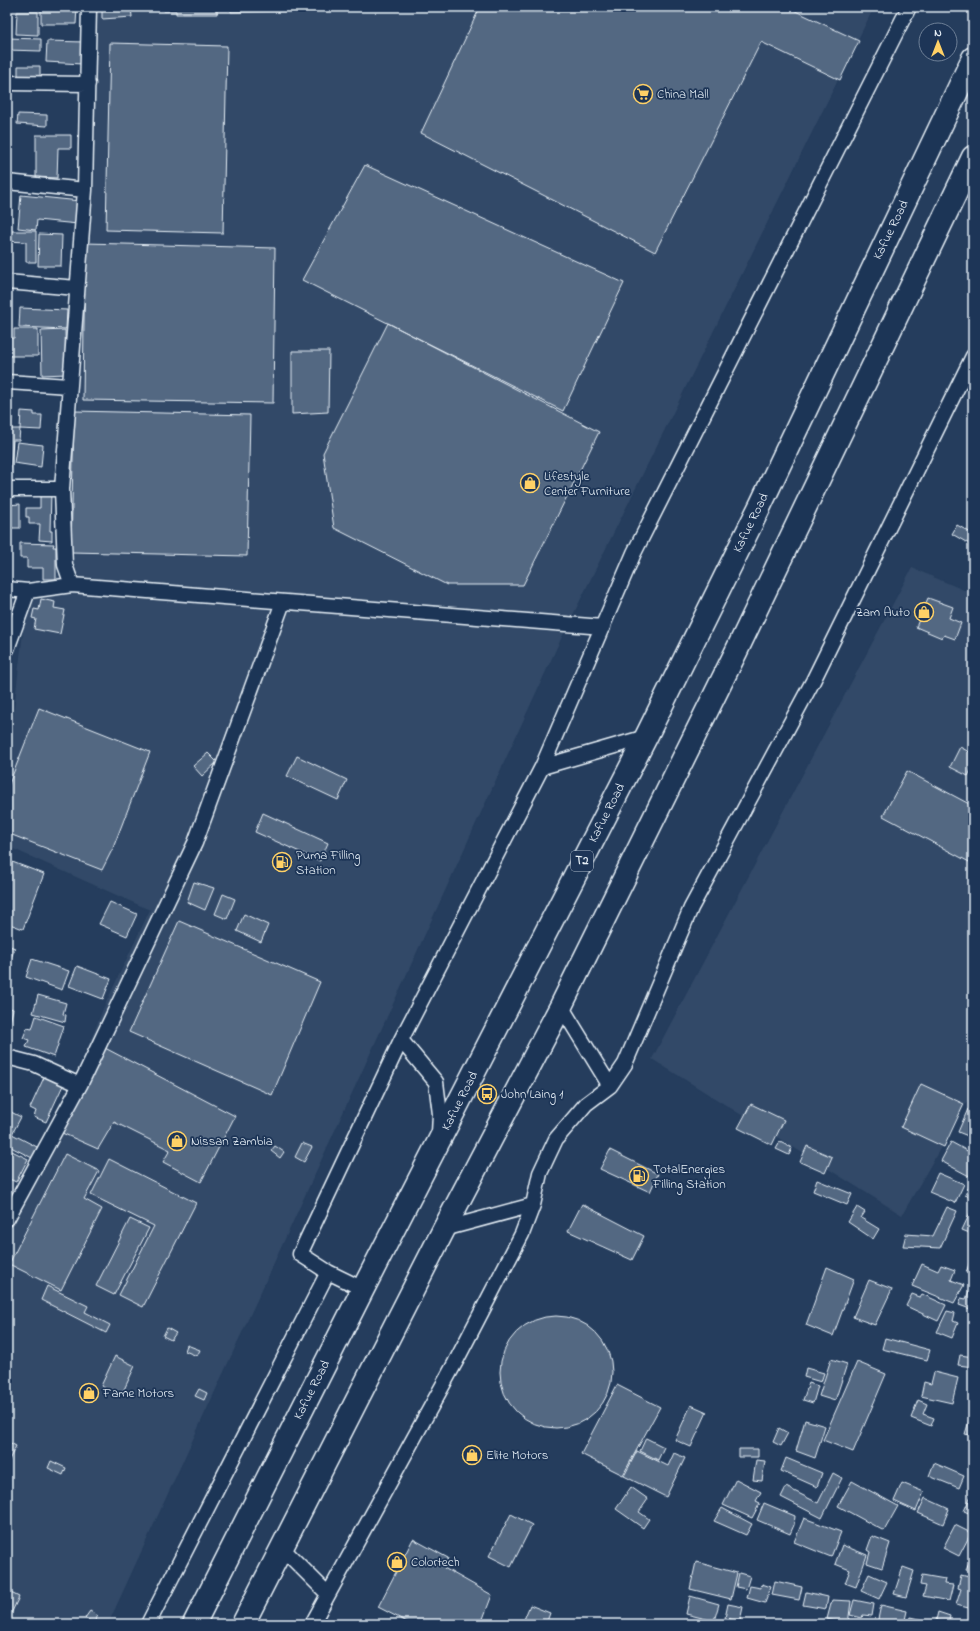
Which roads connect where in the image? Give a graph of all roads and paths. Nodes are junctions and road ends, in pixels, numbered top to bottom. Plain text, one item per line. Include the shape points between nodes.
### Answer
1 (89, 7) edge
2 (909, 7) edge
3 (973, 58) edge
4 (7, 83) edge
5 (88, 84) junction
6 (973, 157) edge
7 (7, 182) edge
8 (85, 190) junction
9 (7, 282) edge
10 (77, 288) junction
11 (973, 356) edge
12 (7, 382) edge
13 (69, 386) junction
14 (7, 489) edge
15 (62, 489) junction
16 (72, 585) junction
17 (7, 589) edge
18 (28, 591) junction
19 (283, 602) junction
20 (603, 628) junction
21 (7, 649) edge
22 (646, 737) junction
23 (542, 767) junction
24 (561, 1006) junction
25 (401, 1040) junction
26 (7, 1057) edge
27 (80, 1085) junction
28 (610, 1086) junction
29 (438, 1144) junction
30 (533, 1205) junction
31 (7, 1218) edge
32 (444, 1229) junction
33 (328, 1272) junction
34 (363, 1289) junction
35 (282, 1548) junction
36 (328, 1594) junction
37 (148, 1624) edge
38 (194, 1624) edge
39 (243, 1624) edge
40 (312, 1624) edge

1 - 5 street
2 - 20 street via 634,553
3 - 22 main road, Kafue Road / T2
4 - 5 street
5 - 8 street
6 - 24 main road via 736,652
7 - 8 street
8 - 10 street
9 - 10 street
10 - 13 street
11 - 28 street via 813,681 691,908 625,1064
12 - 13 street
13 - 15 street
14 - 15 street
15 - 16 street via 65,565
16 - 18 street
16 - 19 street
17 - 18 street
18 - 21 street
19 - 20 street
19 - 27 street via 195,843
20 - 23 street
22 - 23 street
22 - 29 main road, Kafue Road / T2
23 - 25 street
24 - 28 street
24 - 32 main road
25 - 29 street via 436,1082 440,1114
25 - 33 street via 300,1254
26 - 27 street via 34,1064
27 - 31 street
28 - 30 street via 586,1104 556,1139 540,1173
29 - 34 main road, Kafue Road / T2
30 - 32 street
30 - 36 street via 522,1234 458,1356
32 - 35 main road
33 - 34 street
33 - 37 street
34 - 38 main road, Kafue Road / T2
35 - 36 street
35 - 39 main road
36 - 40 street

